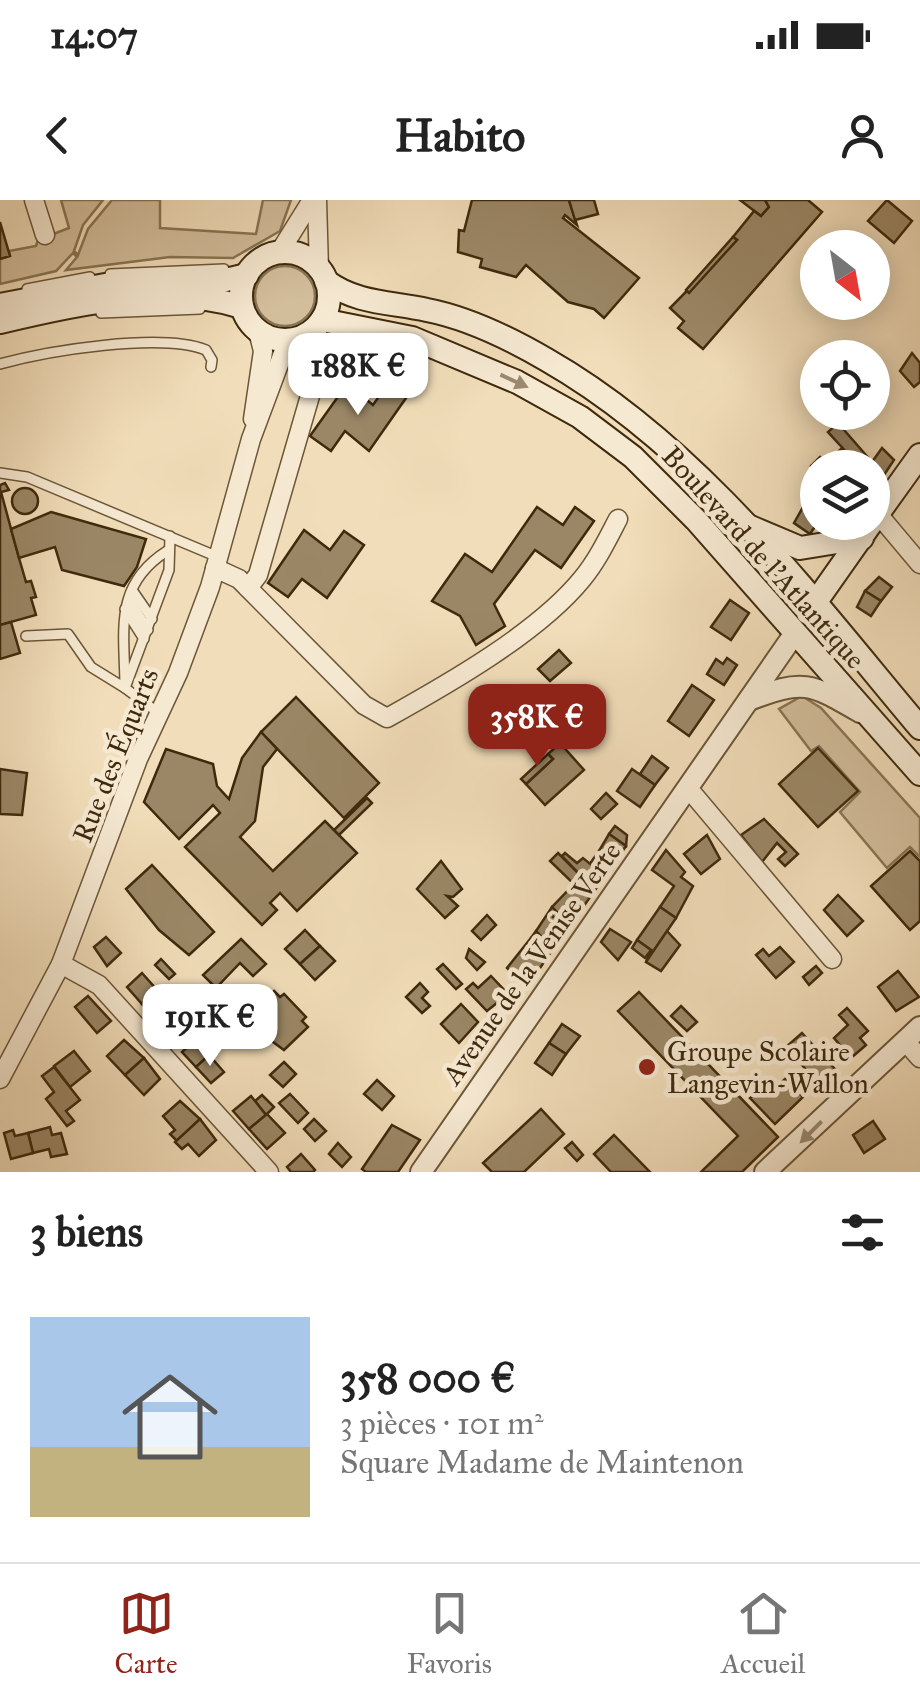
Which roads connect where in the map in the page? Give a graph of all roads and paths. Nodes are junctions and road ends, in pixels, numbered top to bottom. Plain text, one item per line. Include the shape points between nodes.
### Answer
1 (34, 200) edge
2 (315, 200) edge
3 (45, 235) dead end
4 (279, 253) junction
5 (252, 269) junction
6 (323, 275) junction
7 (0, 295) edge
8 (0, 305) edge
9 (249, 318) junction
10 (322, 320) junction
11 (0, 322) edge
12 (0, 332) edge
13 (288, 340) junction
14 (0, 364) edge
15 (211, 367) dead end
16 (312, 390) dead end
17 (251, 439) junction
18 (920, 455) edge
19 (0, 473) edge
20 (890, 497) edge
21 (618, 520) dead end
22 (744, 524) junction
23 (170, 536) junction
24 (824, 540) edge
25 (860, 540) edge
26 (890, 540) edge
27 (167, 551) junction
28 (217, 562) junction
29 (920, 564) edge
30 (248, 588) junction
31 (128, 600) junction
32 (815, 604) junction
33 (148, 629) junction
34 (795, 633) junction
35 (26, 636) dead end
36 (125, 688) junction
37 (747, 701) junction
38 (160, 714) junction
39 (868, 716) junction
40 (920, 728) edge
41 (920, 774) edge
42 (688, 788) junction
43 (832, 959) dead end
44 (61, 964) junction
45 (913, 1034) edge
46 (920, 1058) edge
47 (0, 1079) edge
48 (270, 1172) edge
49 (421, 1172) edge
50 (765, 1172) edge

1 - 3 street
2 - 4 street
2 - 6 street
4 - 5 main road
4 - 6 main road via 301,256
5 - 7 lane via 106,275
5 - 8 main road via 217,282 104,285
5 - 9 main road
6 - 10 main road via 328,308
6 - 22 main road, Boulevard de l'Atlantique via 358,298 430,310 544,358 650,434
9 - 11 main road via 216,301 142,300
9 - 12 lane via 216,310 128,310
9 - 13 main road
9 - 17 street, Rue des Équarts via 262,351
10 - 13 main road
10 -> 34 main road, Boulevard de l'Atlantique via 440,348 580,418 666,488
13 - 17 street, Rue des Équarts
14 - 15 lane via 60,351 175,345 206,350
16 - 30 street via 258,575
17 - 28 street, Rue des Équarts
18 - 20 main road, Avenue de la Venise Verte
19 - 23 lane via 27,477
21 - 30 street via 596,562 566,597 387,718 364,705
22 - 24 main road via 800,548
22 - 32 main road, Boulevard de l'Atlantique
23 - 27 lane
23 - 28 lane
25 - 32 main road, Avenue de la Venise Verte
26 - 29 street
27 - 31 lane via 152,561
27 - 33 lane via 169,570
28 - 30 street
28 - 38 street, Rue des Équarts
31 - 33 lane
31 - 33 lane
31 - 36 lane via 120,628
32 - 34 main road, Avenue de la Venise Verte
32 - 40 main road, Boulevard de l'Atlantique
33 - 36 lane
34 - 37 street, Avenue de la Venise Verte
34 - 39 main road, Boulevard de l'Atlantique
35 - 36 lane via 68,634 91,667
36 - 38 lane
37 - 39 street via 806,684
37 - 42 street, Avenue de la Venise Verte
38 - 44 street, Rue des Équarts
39 - 41 main road, Boulevard de l'Atlantique
42 - 43 street
42 - 49 street, Avenue de la Venise Verte
44 - 47 street, Rue des Équarts
44 - 48 street via 99,985
45 - 46 street
45 -> 50 street

